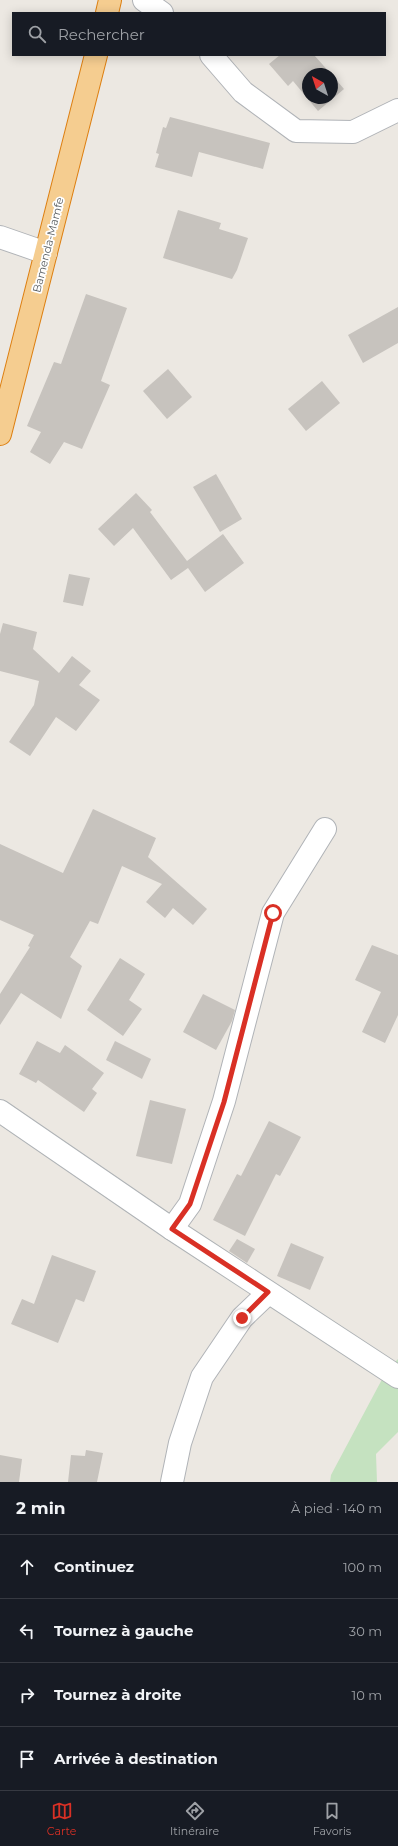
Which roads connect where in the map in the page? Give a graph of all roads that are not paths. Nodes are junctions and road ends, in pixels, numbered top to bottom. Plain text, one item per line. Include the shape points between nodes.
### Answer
1 (110, 0) edge
2 (144, 0) edge
3 (107, 12) edge
4 (161, 12) edge
5 (96, 56) edge
6 (212, 56) edge
7 (398, 110) edge
8 (0, 237) edge
9 (46, 253) junction
10 (0, 434) edge
11 (325, 830) dead end
12 (0, 1111) edge
13 (172, 1229) junction
14 (268, 1292) junction
15 (398, 1378) edge
16 (172, 1482) edge

1 - 3 highway
2 - 4 street
5 - 9 highway, Bamenda-Mamfe
6 - 7 street via 243,92 296,131 354,132
8 - 9 street
9 - 10 highway, Bamenda-Mamfe
11 - 13 street via 273,913 224,1102 190,1204
12 - 13 street
13 - 14 street
14 - 15 street
14 - 16 street via 242,1318 202,1377 180,1444

